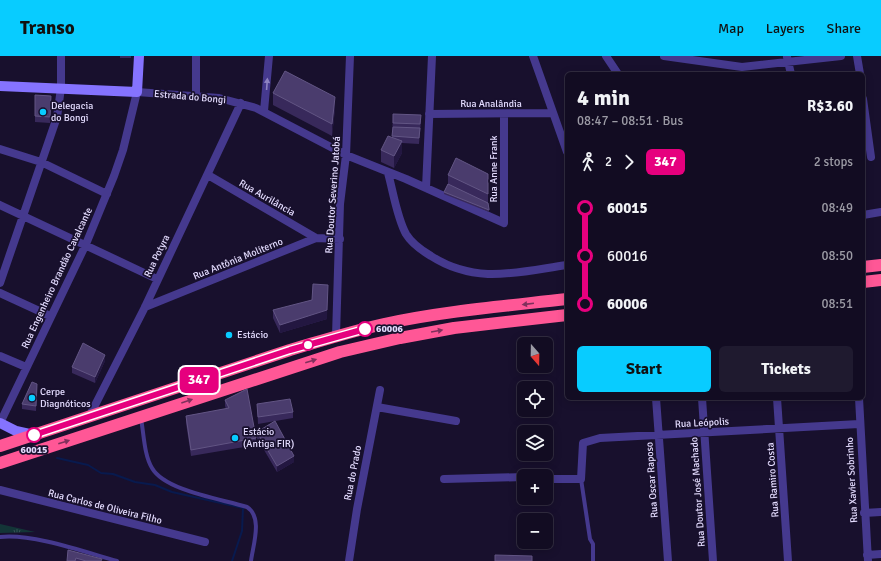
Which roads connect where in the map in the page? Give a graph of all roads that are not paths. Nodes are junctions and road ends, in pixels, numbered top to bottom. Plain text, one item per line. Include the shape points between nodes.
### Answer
1 (61, 56) edge
2 (139, 56) edge
3 (196, 56) edge
4 (269, 56) edge
5 (350, 56) edge
6 (432, 56) edge
7 (533, 56) edge
8 (606, 56) edge
9 (664, 56) edge
10 (841, 56) edge
11 (857, 56) edge
12 (699, 59) edge
13 (787, 59) edge
14 (617, 72) edge
15 (790, 72) edge
16 (860, 72) edge
17 (0, 86) edge
18 (61, 88) junction
19 (137, 92) junction
20 (196, 95) junction
21 (241, 103) junction
22 (264, 111) junction
23 (553, 113) junction
24 (429, 114) junction
25 (504, 114) junction
26 (865, 116) edge
27 (565, 146) edge
28 (0, 149) edge
29 (346, 155) junction
30 (870, 157) dead end
31 (41, 162) junction
32 (388, 173) junction
33 (208, 175) junction
34 (426, 188) junction
35 (107, 194) junction
36 (0, 205) edge
37 (881, 212) edge
38 (24, 215) junction
39 (865, 215) edge
40 (504, 223) joint
41 (316, 238) junction
42 (340, 239) junction
43 (86, 244) junction
44 (565, 265) edge
45 (881, 265) edge
46 (865, 267) edge
47 (157, 279) junction
48 (881, 280) edge
49 (865, 282) edge
50 (0, 283) edge
51 (0, 293) edge
52 (565, 299) edge
53 (145, 307) junction
54 (565, 315) edge
55 (50, 316) junction
56 (336, 336) junction
57 (0, 356) edge
58 (26, 367) junction
59 (380, 390) dead end
60 (656, 400) edge
61 (702, 400) edge
62 (777, 400) edge
63 (859, 400) edge
64 (377, 407) junction
65 (89, 417) junction
66 (140, 417) junction
67 (456, 421) dead end
68 (0, 423) edge
69 (859, 424) junction
70 (779, 428) junction
71 (704, 433) junction
72 (659, 434) junction
73 (34, 435) junction
74 (0, 446) edge
75 (0, 463) edge
76 (517, 477) edge
77 (444, 479) dead end
78 (553, 479) edge
79 (581, 479) junction
80 (0, 490) edge
81 (881, 512) edge
82 (864, 513) junction
83 (0, 536) edge
84 (205, 542) dead end
85 (881, 554) edge
86 (868, 558) edge
87 (117, 561) edge
88 (251, 561) edge
89 (349, 561) edge
90 (593, 561) edge
91 (668, 561) edge
92 (713, 561) edge
93 (788, 561) edge

1 - 18 street
2 - 19 main road
3 - 20 street
22 -> 4 street
5 - 29 street, Rua Doutor Severino Jatobá
6 - 24 street
7 - 23 street
8 - 14 street
9 - 12 street
10 - 13 street
11 - 16 street
12 - 13 street via 742,67
13 - 15 street
17 - 18 main road, Estrada do Bongi
18 - 19 main road, Estrada do Bongi
18 - 31 street via 57,117
19 - 20 street, Estrada do Bongi
19 - 35 street, Rua Engenheiro Brandão Cavalcante via 123,150
20 - 21 street, Estrada do Bongi
21 - 22 street, Estrada do Bongi
21 - 33 street, Rua Potyra
22 - 29 street, Estrada do Bongi
23 - 25 street, Rua Analândia
23 - 27 street
24 - 25 street, Rua Analândia
24 - 34 street
25 - 40 street, Rua Anne Frank
26 - 30 street
28 - 31 street
29 - 32 street, Estrada do Bongi
29 - 42 street, Rua Doutor Severino Jatobá via 340,204
31 - 35 street
31 - 38 street
32 - 34 street, Estrada do Bongi
32 - 44 street via 402,226 407,235 413,244 443,264 478,274 503,275
33 - 41 street, Rua Aurilância
33 - 47 street, Rua Potyra
34 - 40 street, Estrada do Bongi
35 - 43 street, Rua Engenheiro Brandão Cavalcante
36 - 38 street
37 - 39 street
38 - 43 street
38 - 50 street
41 - 42 street, Rua Antônia Moliterno
41 - 53 street, Rua Antônia Moliterno
42 - 56 street, Rua Doutor Severino Jatobá
43 - 47 street
43 - 55 street, Rua Engenheiro Brandão Cavalcante
45 - 46 highway
47 - 53 street, Rua Potyra
48 - 49 highway
51 - 55 street
52 -> 56 highway via 451,312
53 - 65 street, Rua Potyra
66 -> 54 highway via 348,350 454,328
55 - 58 street, Rua Engenheiro Brandão Cavalcante
56 - 65 highway
57 - 58 street
58 - 68 street, Rua Engenheiro Brandão Cavalcante
59 - 64 street, Rua do Prado
60 - 72 street, Rua Oscar Raposo
61 - 71 street, Rua Doutor José Machado
62 - 70 street, Rua Ramiro Costa
63 - 69 street, Rua Xavier Sobrinho
64 - 67 street
64 - 89 street, Rua do Prado via 356,509
65 - 73 highway
75 -> 66 highway
66 - 88 lane via 151,467 162,479 185,490 247,507 254,513 256,523
68 - 73 main road via 16,431
69 - 70 street, Rua Leópolis
69 - 82 street, Rua Xavier Sobrinho
70 - 71 street, Rua Leópolis
70 - 93 street, Rua Ramiro Costa
71 - 72 street, Rua Leópolis
71 - 92 street, Rua Doutor José Machado
72 - 79 street, Rua Leópolis via 600,438 583,443
72 - 91 street, Rua Oscar Raposo
73 - 74 highway
76 - 77 street
78 - 79 street
79 - 90 lane via 590,539 593,544
80 - 84 street, Rua Carlos de Oliveira Filho
81 - 82 street
82 - 86 street, Rua Xavier Sobrinho
83 - 87 lane via 53,544
85 - 86 street

